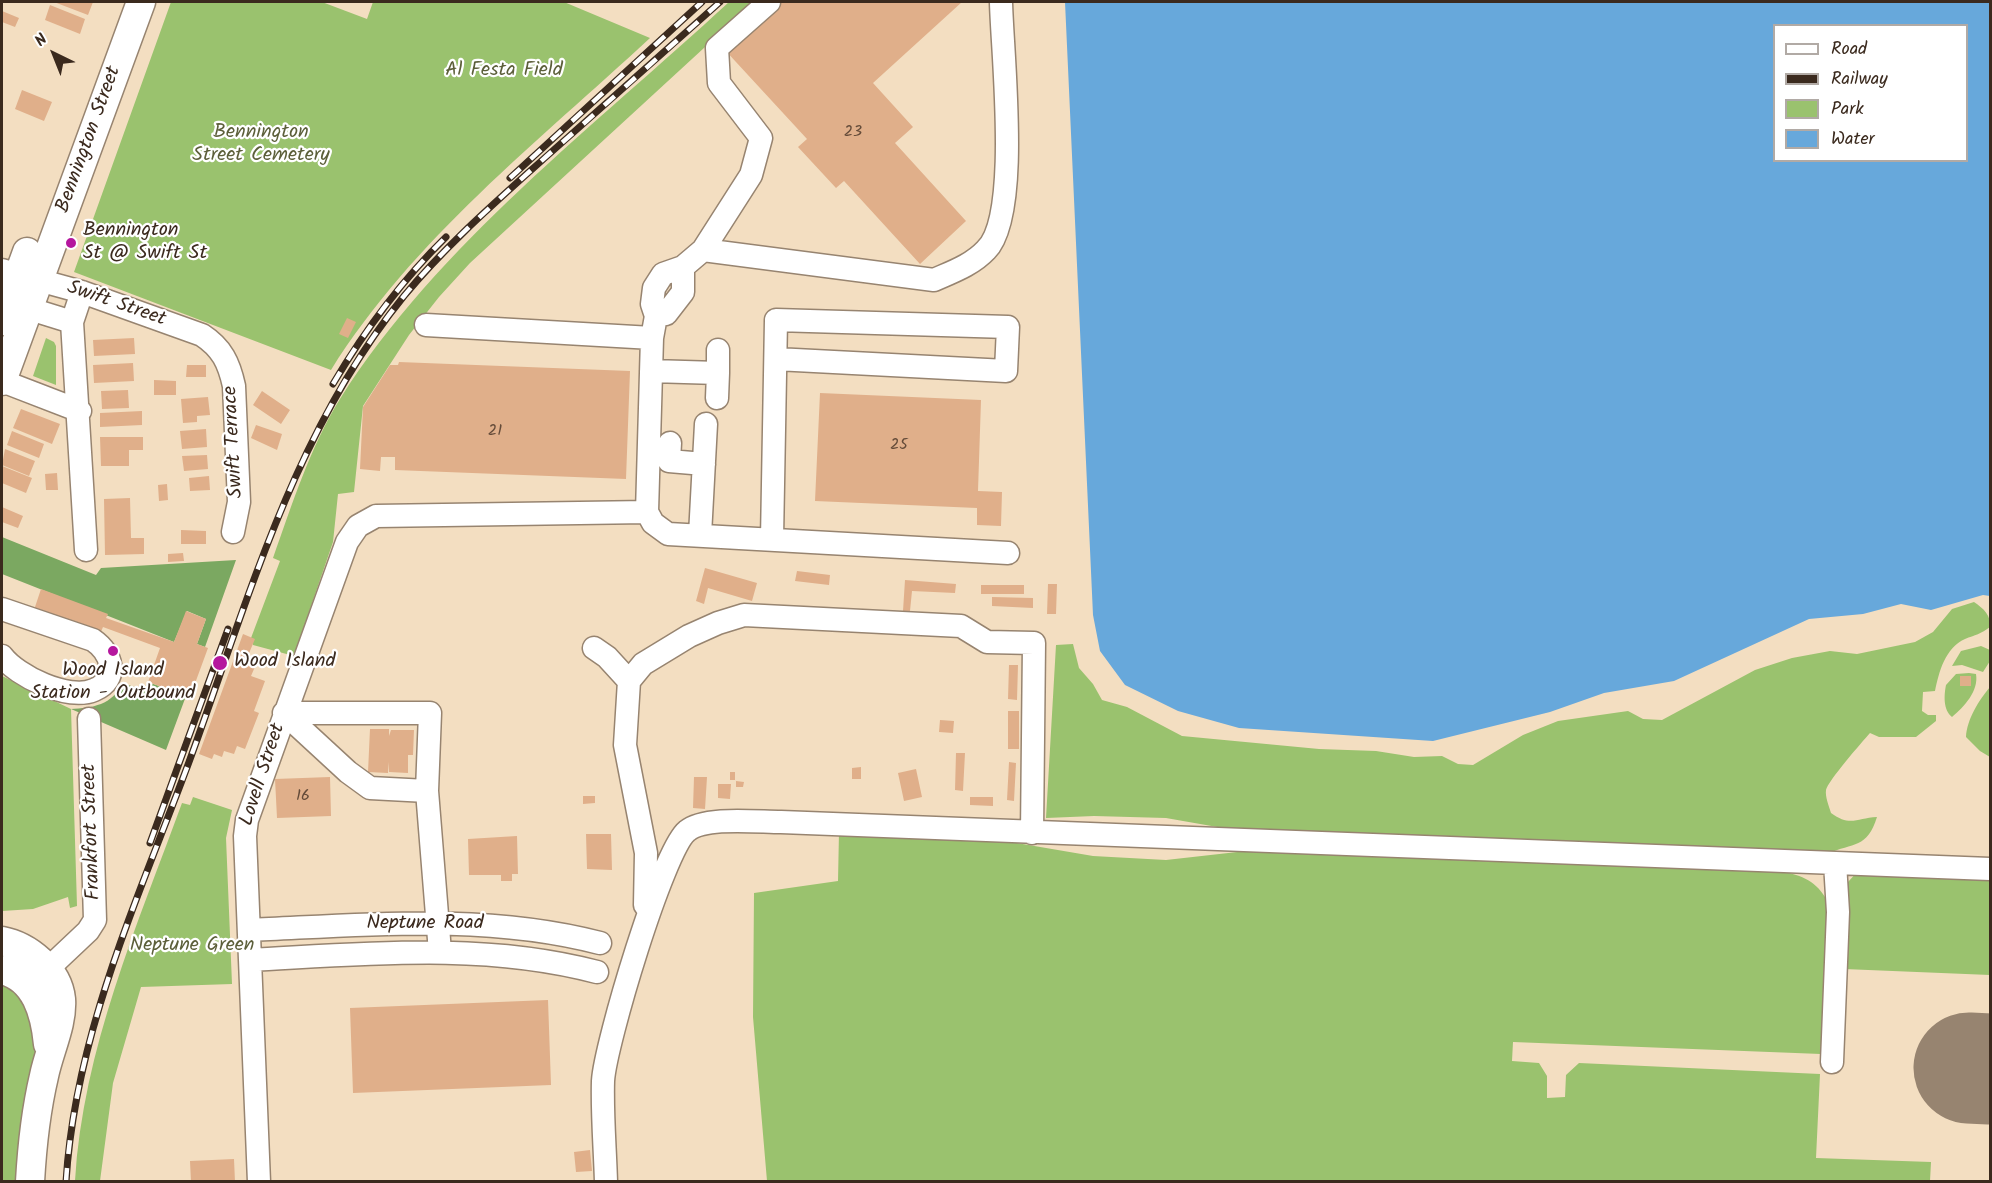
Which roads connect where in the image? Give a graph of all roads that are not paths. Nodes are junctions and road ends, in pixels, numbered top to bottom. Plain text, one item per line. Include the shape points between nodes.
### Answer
1 (120, 2) edge
2 (141, 2) edge
3 (769, 2) edge
4 (1000, 2) edge
5 (703, 250) junction
6 (20, 274) edge
7 (82, 292) junction
8 (10, 308) edge
9 (72, 322) junction
10 (426, 326) dead end
11 (654, 327) junction
12 (718, 350) dead end
13 (224, 354) joint
14 (776, 359) junction
15 (651, 371) junction
16 (718, 373) junction
17 (2, 381) edge
18 (717, 398) dead end
19 (80, 411) junction
20 (706, 424) dead end
21 (670, 443) dead end
22 (704, 464) junction
23 (647, 512) junction
24 (233, 532) dead end
25 (700, 535) junction
26 (772, 539) junction
27 (86, 550) dead end
28 (1008, 553) dead end
29 (2, 609) edge
30 (594, 648) dead end
31 (2, 656) edge
32 (629, 681) junction
33 (284, 713) junction
34 (89, 719) dead end
35 (428, 801) junction
36 (1032, 833) junction
37 (1835, 863) junction
38 (1990, 869) edge
39 (438, 922) junction
40 (646, 928) junction
41 (249, 930) junction
42 (2, 941) edge
43 (440, 952) junction
44 (250, 960) junction
45 (2, 970) edge
46 (38, 979) junction
47 (1832, 1062) dead end
48 (30, 1182) edge
49 (259, 1182) edge
50 (606, 1182) edge

1 - 6 main road, Bennington Street
2 - 6 main road, Bennington Street
3 - 5 street via 717,48 719,83 761,138 751,176
4 - 5 street via 1007,183 999,227 987,249 961,269 934,280
5 - 11 street via 683,267 683,292
6 - 7 street, Swift Street
6 - 8 main road, Bennington Street
7 - 9 street
7 - 13 street, Swift Street via 202,335
8 - 9 street, Swift Street
8 - 17 main road, Bennington Street
9 - 19 street
10 - 11 street
11 - 15 street
12 - 16 street
13 - 24 street, Swift Terrace via 234,386 239,502
14 - 14 street via 776,320 1008,327 1006,371
14 - 26 street
15 - 16 street
15 - 23 street
16 - 18 street
17 - 19 street
19 - 27 street
20 - 22 street
21 - 22 street via 669,461
22 - 25 street
23 - 25 street via 653,523 668,534
23 - 33 street, Lovell Street via 376,516 358,526 343,552
25 - 26 street
26 - 28 street
29 - 31 street via 93,640 111,659 111,672 105,683 93,691 71,692 19,673
30 - 32 street via 608,657
32 - 36 street via 643,664 689,636 744,615 961,626 987,642 1034,644
32 - 40 street via 626,745 646,853
33 - 35 street via 370,788
33 - 35 street via 430,714
33 - 41 street, Lovell Street via 247,820
34 - 46 street, Frankfort Street via 95,920
35 - 39 street
36 - 37 street
36 - 40 street via 791,822 694,826 679,839 656,889
37 - 38 street
37 - 47 street via 1838,912
39 - 41 street, Neptune Road
39 - 43 street
39 - 43 street, Neptune Road via 488,924 592,940 588,970 491,954
40 - 50 street via 615,1025 603,1079
41 - 44 street, Lovell Street
42 - 46 main road via 22,948
43 - 44 street, Neptune Road
44 - 49 street, Lovell Street
45 - 46 main road
46 - 48 main road via 49,1052

